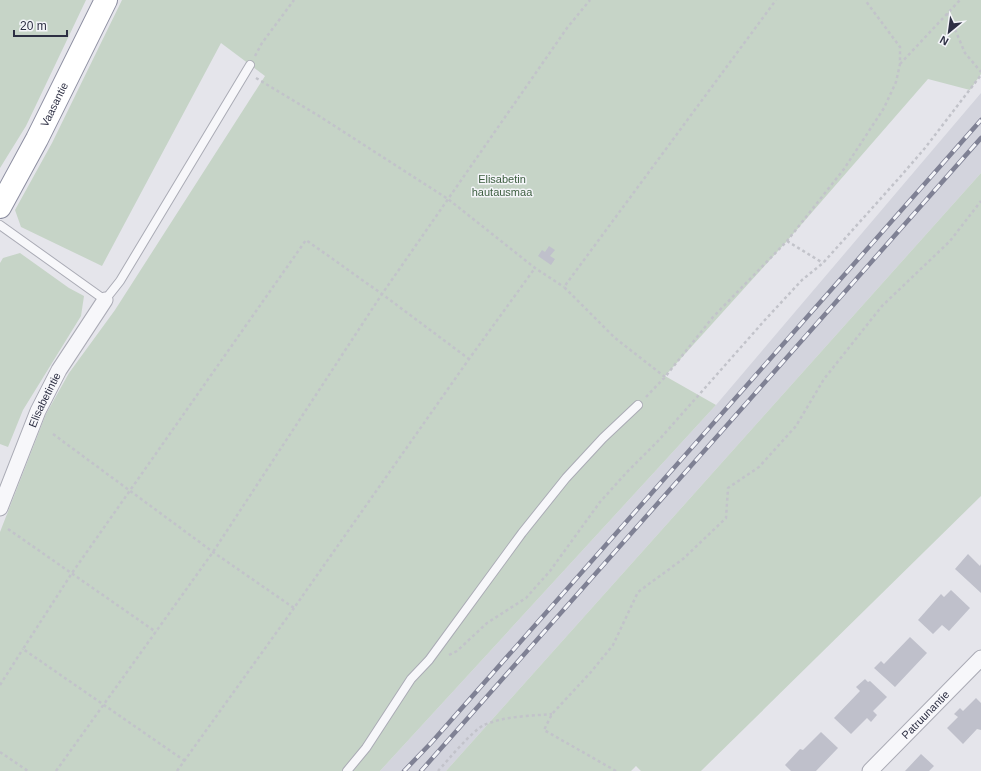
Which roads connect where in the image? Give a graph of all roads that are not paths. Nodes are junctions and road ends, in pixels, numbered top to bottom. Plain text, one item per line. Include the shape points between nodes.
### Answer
1 (106, 0) edge
2 (248, 68) road end
3 (0, 207) edge
4 (0, 225) edge
5 (105, 300) junction
6 (638, 405) road end
7 (0, 508) edge
8 (981, 658) edge
9 (347, 771) edge
10 (870, 771) edge

1 - 3 highway, Vaasantie
2 - 5 lane via 120,280
4 - 5 lane
5 - 7 street, Elisabetintie via 59,370 38,411
6 - 9 lane via 566,478 522,533 429,660 411,679 366,748
8 - 10 street, Patruunantie

